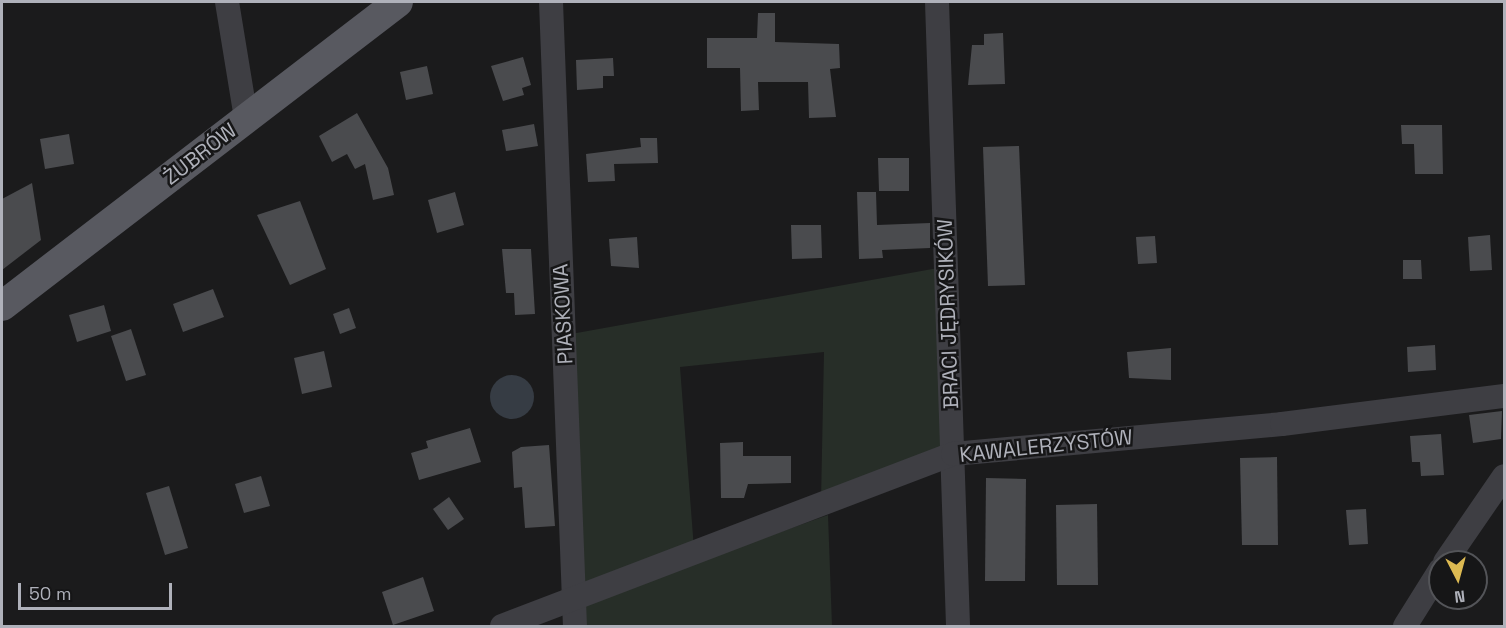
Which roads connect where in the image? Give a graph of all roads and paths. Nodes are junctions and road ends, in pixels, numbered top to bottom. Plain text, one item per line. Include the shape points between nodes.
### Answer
1 (227, 2) edge
2 (398, 2) edge
3 (551, 2) edge
4 (937, 2) edge
5 (246, 118) junction
6 (2, 306) edge
7 (1504, 396) edge
8 (953, 454) junction
9 (1504, 476) edge
10 (1453, 550) edge
11 (1428, 590) edge
12 (576, 601) junction
13 (502, 627) edge
14 (575, 627) edge
15 (958, 627) edge
16 (1405, 627) edge

1 - 5 street
2 - 5 main road, ŻUBRÓW
3 - 12 street, PIASKOWA
4 - 8 street, BRACI JĘDRYSIKÓW
5 - 6 main road, ŻUBRÓW
7 - 8 street, KAWALERZYSTÓW via 1282,424
8 - 12 street, KAWALERZYSTÓW
8 - 15 street, BRACI JĘDRYSIKÓW
9 - 10 street
11 - 16 street
12 - 13 street, KAWALERZYSTÓW
12 - 14 street, PIASKOWA

